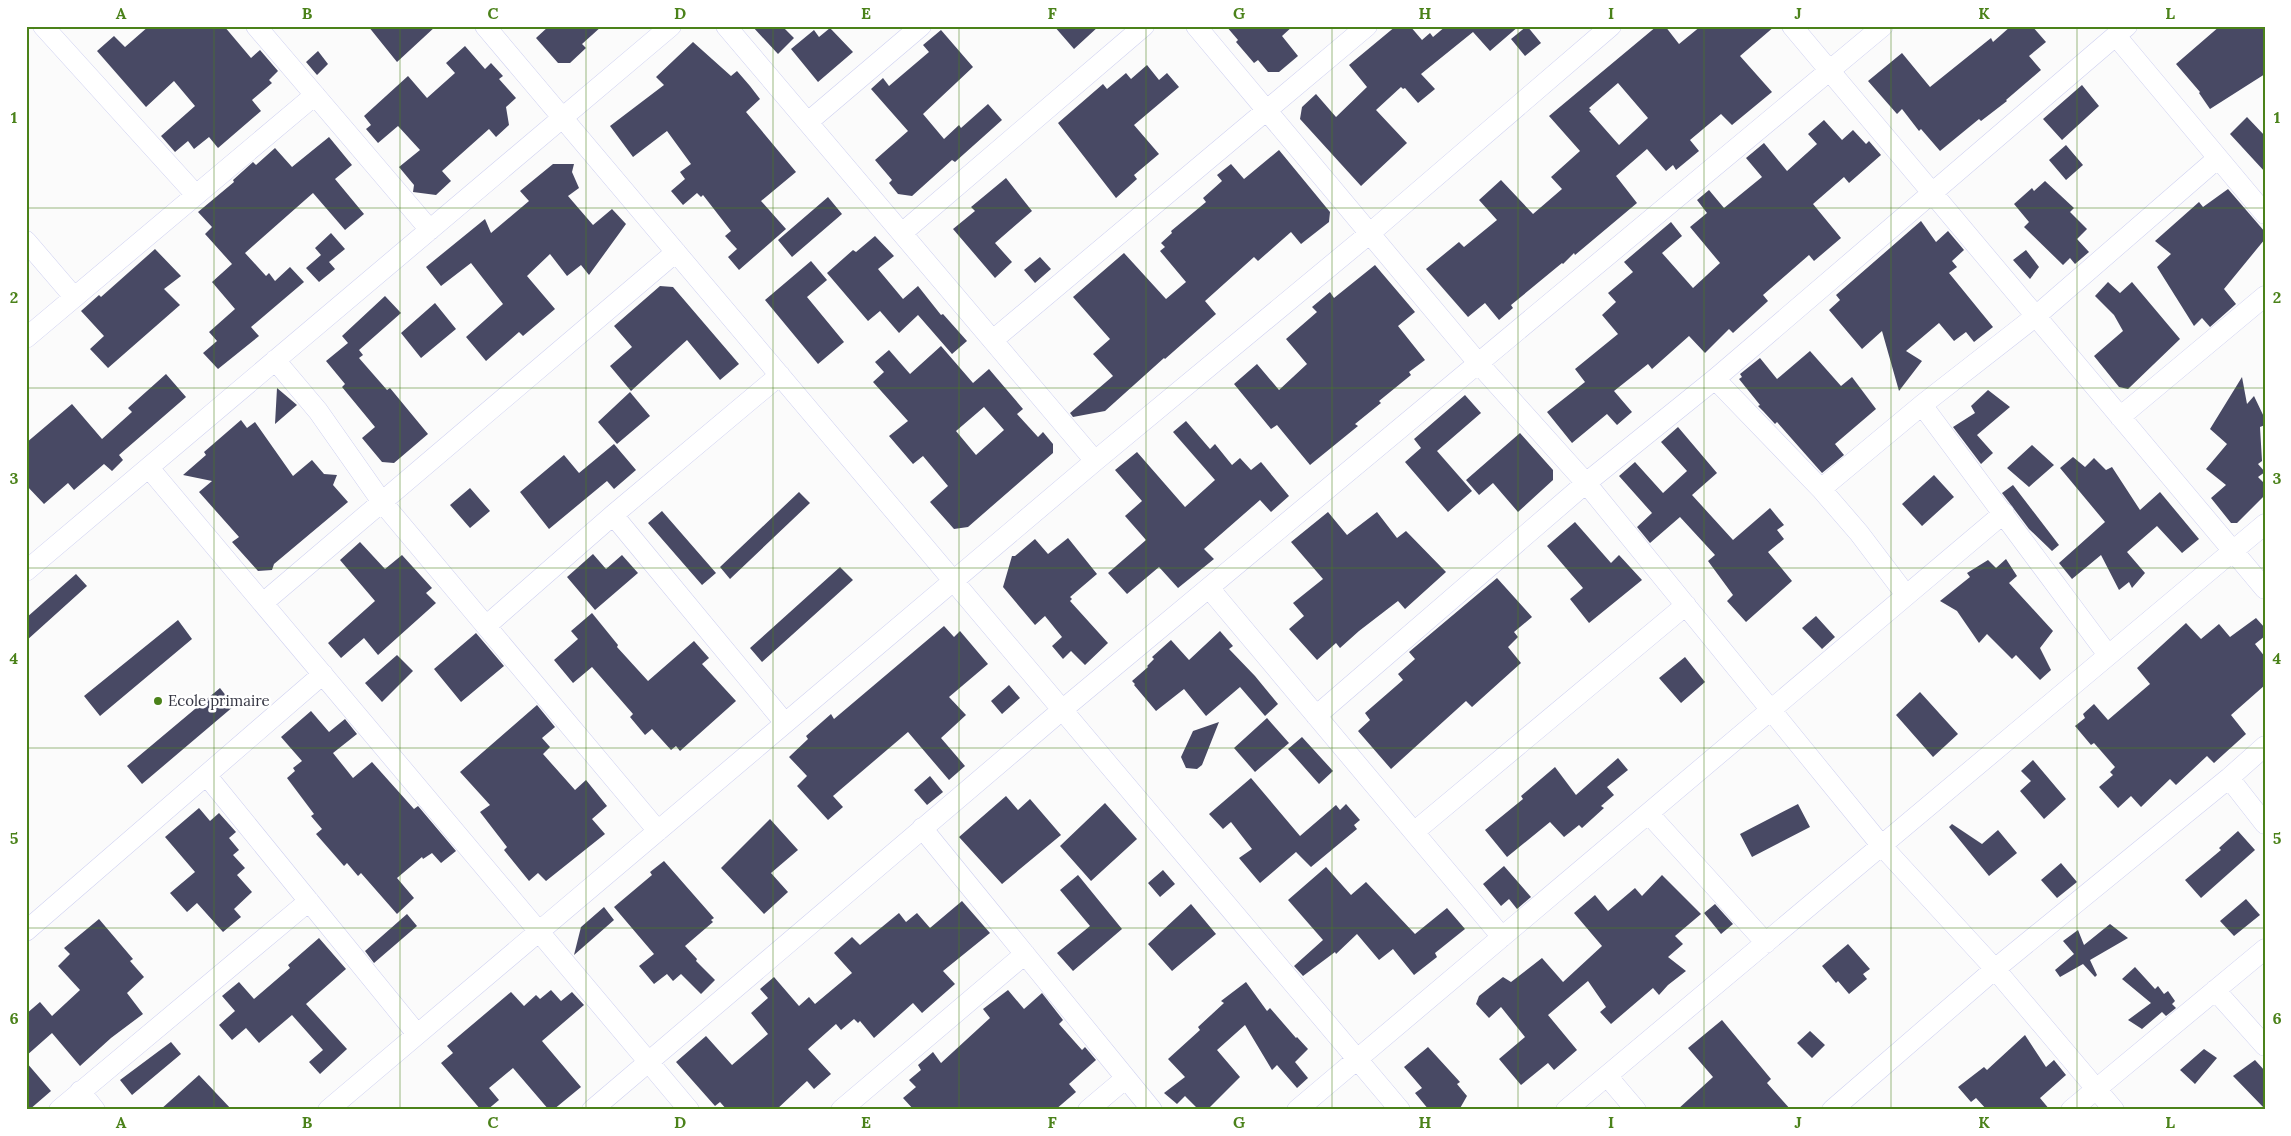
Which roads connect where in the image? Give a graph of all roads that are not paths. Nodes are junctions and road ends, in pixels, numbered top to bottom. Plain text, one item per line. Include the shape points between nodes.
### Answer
1 (43, 26) edge
2 (256, 26) edge
3 (485, 26) edge
4 (671, 26) edge
5 (726, 26) edge
6 (921, 26) edge
7 (1144, 26) edge
8 (1196, 26) edge
9 (1368, 26) edge
10 (1611, 26) edge
11 (1792, 26) edge
12 (1883, 26) edge
13 (2122, 31) edge
14 (1830, 72) junction
15 (314, 95) junction
16 (1266, 111) junction
17 (563, 118) junction
18 (808, 122) junction
19 (2218, 158) junction
20 (1932, 193) junction
21 (196, 194) junction
22 (2265, 214) edge
23 (430, 230) junction
24 (902, 233) junction
25 (1369, 234) junction
26 (26, 241) edge
27 (676, 252) junction
28 (2265, 296) edge
29 (74, 297) junction
30 (2036, 316) junction
31 (26, 338) edge
32 (993, 340) junction
33 (276, 360) junction
34 (1478, 364) junction
35 (780, 375) junction
36 (1715, 379) junction
37 (1922, 405) junction
38 (2120, 417) junction
39 (1095, 461) junction
40 (149, 468) junction
41 (1586, 483) junction
42 (1821, 489) junction
43 (382, 502) junction
44 (2004, 513) junction
45 (613, 515) junction
46 (2265, 524) edge
47 (2233, 550) junction
48 (26, 571) edge
49 (954, 581) junction
50 (1209, 588) junction
51 (2265, 589) edge
52 (1906, 595) junction
53 (263, 603) junction
54 (1686, 606) junction
55 (486, 626) junction
56 (2108, 655) junction
57 (323, 674) junction
58 (1062, 710) junction
59 (1772, 711) junction
60 (1316, 716) junction
61 (785, 723) junction
62 (2265, 746) edge
63 (207, 776) junction
64 (2229, 778) junction
65 (1649, 814) junction
66 (2265, 824) edge
67 (922, 828) junction
68 (658, 830) junction
69 (1414, 832) junction
70 (1881, 845) junction
71 (309, 901) junction
72 (26, 931) edge
73 (539, 932) junction
74 (1502, 937) junction
75 (1766, 943) junction
76 (2265, 949) edge
77 (1025, 954) junction
78 (1995, 970) junction
79 (2216, 990) junction
80 (417, 1034) junction
81 (2265, 1046) edge
82 (1357, 1059) junction
83 (648, 1061) junction
84 (1607, 1076) junction
85 (1126, 1078) junction
86 (2096, 1088) junction
87 (80, 1091) junction
88 (59, 1110) edge
89 (95, 1110) edge
90 (328, 1110) edge
91 (592, 1110) edge
92 (689, 1110) edge
93 (841, 1110) edge
94 (1088, 1110) edge
95 (1152, 1110) edge
96 (1297, 1110) edge
97 (1400, 1110) edge
98 (1566, 1110) edge
99 (1636, 1110) edge
100 (1832, 1110) edge
101 (2071, 1110) edge
102 (2114, 1110) edge

1 - 21 street
2 - 15 street
3 - 17 street
4 - 17 street
5 - 18 street
6 - 18 street
7 - 24 street
8 - 16 street
9 - 16 street
10 - 25 street
11 - 14 street
12 - 14 street
13 - 19 street
13 - 20 street
14 - 20 street
14 - 34 street
15 - 21 street
15 - 23 street
16 - 25 street
16 - 32 street
17 - 23 street
17 - 27 street
18 - 24 street
19 - 22 street
19 - 30 street
20 - 30 street
20 - 36 street
21 - 29 street
23 - 33 street
24 - 32 street
25 - 34 street
25 - 39 street
26 - 29 street
27 - 35 street
27 - 43 street
28 - 38 street
29 - 31 street
30 - 37 street
30 - 38 street
32 - 39 street
33 - 40 street
33 - 43 street via 318,411
34 - 41 street
34 - 50 street
35 - 45 street
35 - 49 street
36 - 41 street
36 - 42 street
37 - 42 street
37 - 44 street
38 - 47 street
39 - 49 street
40 - 48 street
40 - 53 street
41 - 54 street
41 - 60 street
42 - 52 street
43 - 53 street
43 - 55 street
44 - 52 street
44 - 56 street
45 - 55 street
45 - 61 street
46 - 47 street
47 - 51 street
47 - 56 street
49 - 58 street
49 - 61 street
50 - 58 street
50 - 60 street
52 - 59 street
53 - 57 street
54 - 59 street
54 - 69 street
55 - 68 street
56 - 70 street
57 - 63 street
57 - 73 street
58 - 67 street
58 - 82 street
59 - 65 street
59 - 70 street
60 - 69 street
61 - 68 street
62 - 64 street
63 - 71 street
63 - 72 street
64 - 66 street
64 - 78 street
65 - 74 street
65 - 75 street
67 - 77 street
67 - 83 street
68 - 73 street
69 - 74 street
70 - 75 street
70 - 78 street
71 - 80 street
71 - 87 street
73 - 80 street
73 - 83 street
74 - 82 street
75 - 84 street
76 - 79 street
77 - 85 street
77 - 93 street
78 - 86 street
78 - 100 street
79 - 81 street
79 - 86 street
80 - 90 street
82 - 96 street
82 - 97 street
83 - 91 street
83 - 92 street
84 - 98 street
84 - 99 street
85 - 94 street
85 - 95 street
86 - 101 street
86 - 102 street
87 - 88 street
87 - 89 street

